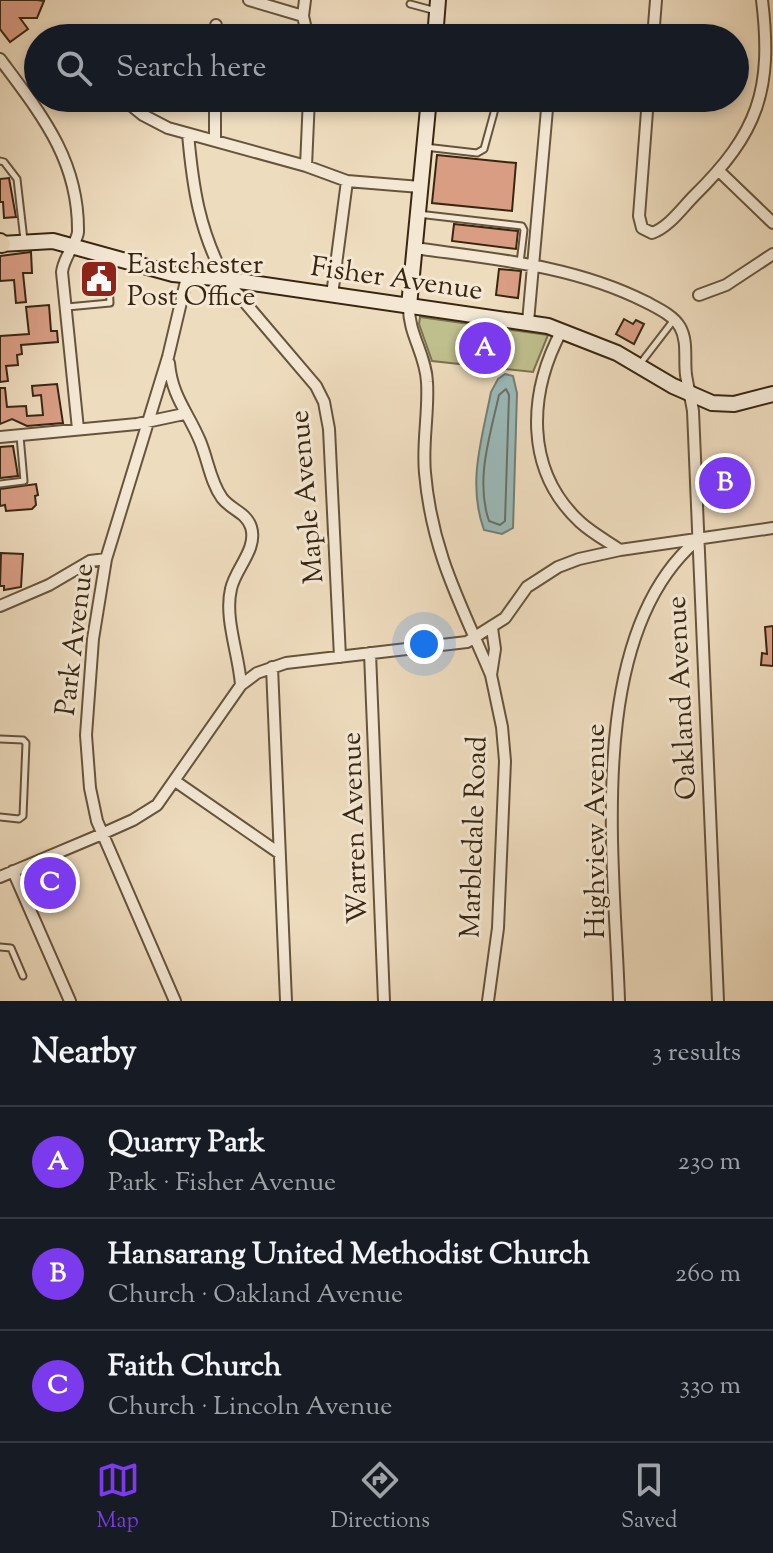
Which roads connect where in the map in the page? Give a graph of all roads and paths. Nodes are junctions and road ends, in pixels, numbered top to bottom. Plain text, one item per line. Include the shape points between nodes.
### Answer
1 (249, 0) edge
2 (305, 0) edge
3 (656, 0) edge
4 (762, 0) edge
5 (410, 4) dead end
6 (438, 6) edge
7 (303, 16) junction
8 (305, 24) edge
9 (654, 24) edge
10 (0, 59) edge
11 (24, 86) edge
12 (43, 112) edge
13 (139, 112) edge
14 (215, 112) edge
15 (308, 112) edge
16 (428, 112) edge
17 (494, 112) edge
18 (547, 112) edge
19 (647, 112) edge
20 (188, 134) junction
21 (215, 140) junction
22 (424, 147) junction
23 (0, 161) edge
24 (306, 166) junction
25 (719, 171) junction
26 (347, 181) junction
27 (420, 187) junction
28 (418, 214) junction
29 (773, 223) edge
30 (25, 242) junction
31 (1, 243) edge
32 (72, 246) junction
33 (414, 248) junction
34 (773, 254) edge
35 (108, 257) junction
36 (520, 263) junction
37 (534, 265) junction
38 (187, 277) junction
39 (225, 279) junction
40 (332, 295) junction
41 (699, 295) dead end
42 (409, 306) junction
43 (66, 308) junction
44 (674, 320) junction
45 (528, 322) junction
46 (562, 330) junction
47 (168, 357) junction
48 (639, 365) junction
49 (690, 393) junction
50 (773, 394) edge
51 (184, 414) junction
52 (146, 423) junction
53 (78, 429) junction
54 (19, 435) junction
55 (0, 437) edge
56 (0, 484) edge
57 (773, 528) edge
58 (697, 539) junction
59 (620, 550) junction
60 (106, 559) junction
61 (0, 606) edge
62 (492, 628) junction
63 (476, 638) junction
64 (238, 653) junction
65 (370, 653) junction
66 (340, 657) junction
67 (272, 667) junction
68 (257, 673) junction
69 (491, 675) junction
70 (241, 685) junction
71 (0, 739) edge
72 (175, 781) junction
73 (0, 817) edge
74 (103, 833) junction
75 (279, 853) junction
76 (13, 871) junction
77 (0, 877) edge
78 (0, 947) edge
79 (23, 976) dead end
80 (70, 1001) edge
81 (175, 1001) edge
82 (286, 1001) edge
83 (384, 1001) edge
84 (488, 1001) edge
85 (619, 1001) edge
86 (718, 1001) edge

1 - 7 street
2 - 7 street
3 - 9 street
4 - 25 street via 767,45 760,101 737,150
5 - 6 lane
7 - 8 street
10 - 11 street
12 - 32 street via 72,179 78,235
13 - 20 street
14 - 21 street
15 - 24 street
16 - 22 street, Marbledale Road
17 - 22 lane via 484,149 477,153
18 - 37 street
19 - 25 street via 642,228 649,233 665,226
20 - 21 street
20 - 39 street, Maple Avenue via 194,196
21 - 24 street
22 - 27 street, Marbledale Road
23 - 30 lane via 17,179
24 - 26 street
25 - 29 street
26 - 27 street
26 - 40 street
27 - 28 street, Marbledale Road
28 - 33 street, Marbledale Road
28 - 36 lane via 522,226
30 - 31 street, Fisher Avenue
30 - 32 street, Fisher Avenue via 49,240
32 - 35 street, Fisher Avenue
32 - 43 street via 62,272
33 - 36 street
33 - 42 street, Marbledale Road
34 - 41 street via 747,273
35 - 38 street, Fisher Avenue
35 - 43 lane via 110,303
36 - 37 street
37 - 44 street via 603,283
37 - 45 street
38 - 39 street, Fisher Avenue
38 - 47 street, Park Avenue
39 - 40 street, Fisher Avenue
39 - 66 street, Maple Avenue via 309,376 324,402
40 - 42 street, Fisher Avenue
42 - 45 street, Fisher Avenue
42 - 63 street, Marbledale Road via 410,328 427,378 425,471 434,532 452,590
43 - 53 street
44 - 48 lane
44 - 49 street, Oakland Avenue via 684,339
45 - 46 street, Fisher Avenue
46 - 48 street, Fisher Avenue
46 - 59 street via 537,399 538,448 549,479 569,510
47 - 51 street
47 - 52 street, Park Avenue
48 - 49 street, Fisher Avenue
49 - 50 street, Fisher Avenue via 712,403 734,404
49 - 58 street, Oakland Avenue
51 - 52 street
51 - 64 street via 219,493 251,527 252,543 230,592
52 - 53 street
52 - 60 street, Park Avenue
53 - 54 street
54 - 55 street
54 - 56 lane via 24,481
57 - 58 street
58 - 59 street
58 - 85 street, Highview Avenue via 661,581 634,641 621,691 613,757
58 - 86 street, Oakland Avenue
59 - 62 street via 579,559 544,575
60 - 61 street via 90,561
60 - 74 street, Park Avenue via 86,735 91,798
62 - 63 street
62 - 69 street, Marbledale Road
63 - 65 street
63 - 69 street, Marbledale Road
64 - 68 street
64 - 70 street
65 - 66 street
65 - 83 street, Warren Avenue
66 - 67 street
67 - 68 street
67 - 75 street
68 - 70 street
69 - 84 street, Marbledale Road via 505,761 500,896
70 - 72 street
71 - 73 lane via 26,743 23,816
72 - 74 street via 149,811
72 - 75 street
74 - 76 street
74 - 81 street, Park Avenue
75 - 82 street
76 - 77 street
76 - 80 street
78 - 79 lane via 11,948

